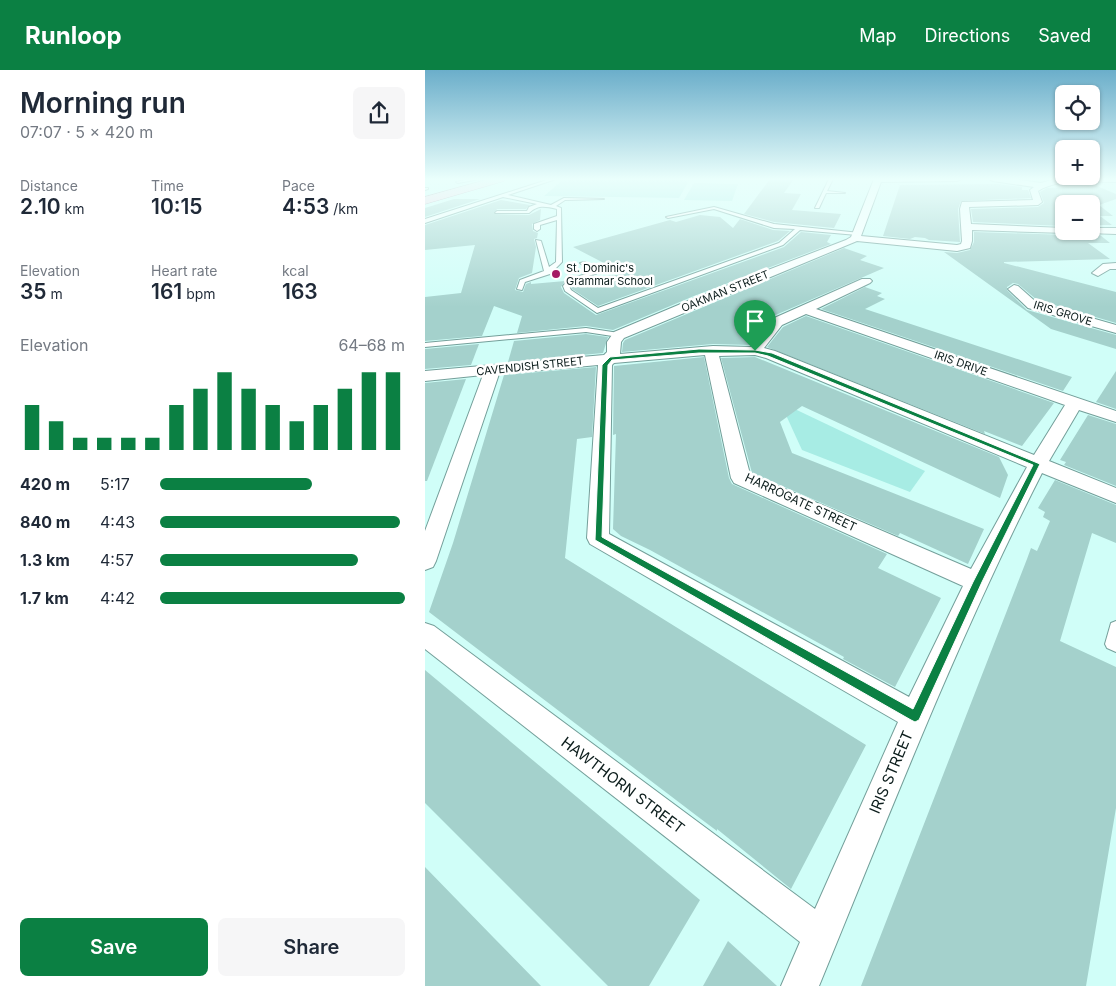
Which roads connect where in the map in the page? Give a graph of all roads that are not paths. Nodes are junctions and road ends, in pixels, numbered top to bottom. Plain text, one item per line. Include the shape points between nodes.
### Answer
1 (542, 222) edge
2 (560, 222) edge
3 (756, 222) edge
4 (861, 222) edge
5 (966, 222) edge
6 (966, 227) junction
7 (537, 229) dead end
8 (798, 229) junction
9 (1116, 230) edge
10 (1055, 231) edge
11 (1100, 231) edge
12 (856, 235) junction
13 (538, 241) dead end
14 (583, 263) dead end
15 (1116, 266) edge
16 (548, 273) junction
17 (1099, 273) dead end
18 (866, 281) dead end
19 (520, 289) dead end
20 (1014, 290) dead end
21 (805, 309) junction
22 (1116, 329) edge
23 (619, 335) junction
24 (425, 345) edge
25 (713, 350) junction
26 (755, 351) junction
27 (610, 358) junction
28 (493, 370) junction
29 (425, 376) edge
30 (1074, 403) junction
31 (1116, 417) edge
32 (1037, 464) junction
33 (1116, 496) edge
34 (425, 561) edge
35 (977, 582) junction
36 (1116, 627) edge
37 (425, 634) edge
38 (1116, 646) edge
39 (915, 716) junction
40 (821, 936) junction
41 (800, 986) edge

1 - 7 lane via 537,224
2 - 16 lane via 559,262
3 - 8 lane
4 - 12 street
5 - 6 street
6 - 10 street
6 - 12 street via 966,246 957,248
8 - 12 lane
8 - 14 lane via 781,244 597,311 568,291 566,286 570,281 597,272
9 - 11 street
12 - 23 street, OAKMAN STREET via 850,242 699,300
13 - 16 lane
15 - 17 street via 1107,266
16 - 19 lane via 521,281
18 - 21 street
20 - 22 street, IRIS GROVE via 1033,305
21 - 26 street via 777,322
21 - 30 street, IRIS DRIVE
23 - 24 lane via 586,330
23 - 27 street
25 - 26 street, CAVENDISH STREET
25 - 27 street, CAVENDISH STREET
25 - 35 street, HARROGATE STREET via 741,478
26 - 32 street, CAVENDISH STREET via 770,354
27 - 28 street, CAVENDISH STREET
27 - 39 street via 605,365 598,538
28 - 29 street, CAVENDISH STREET
28 - 34 street
30 - 31 street, IRIS DRIVE
30 - 32 street, IRIS STREET
32 - 33 street, CAVENDISH STREET
32 - 35 street, IRIS STREET
35 - 39 street, IRIS STREET
36 - 38 lane via 1112,644
37 - 40 street, HAWTHORN STREET
39 - 40 street, IRIS STREET
40 - 41 street, IRIS STREET

